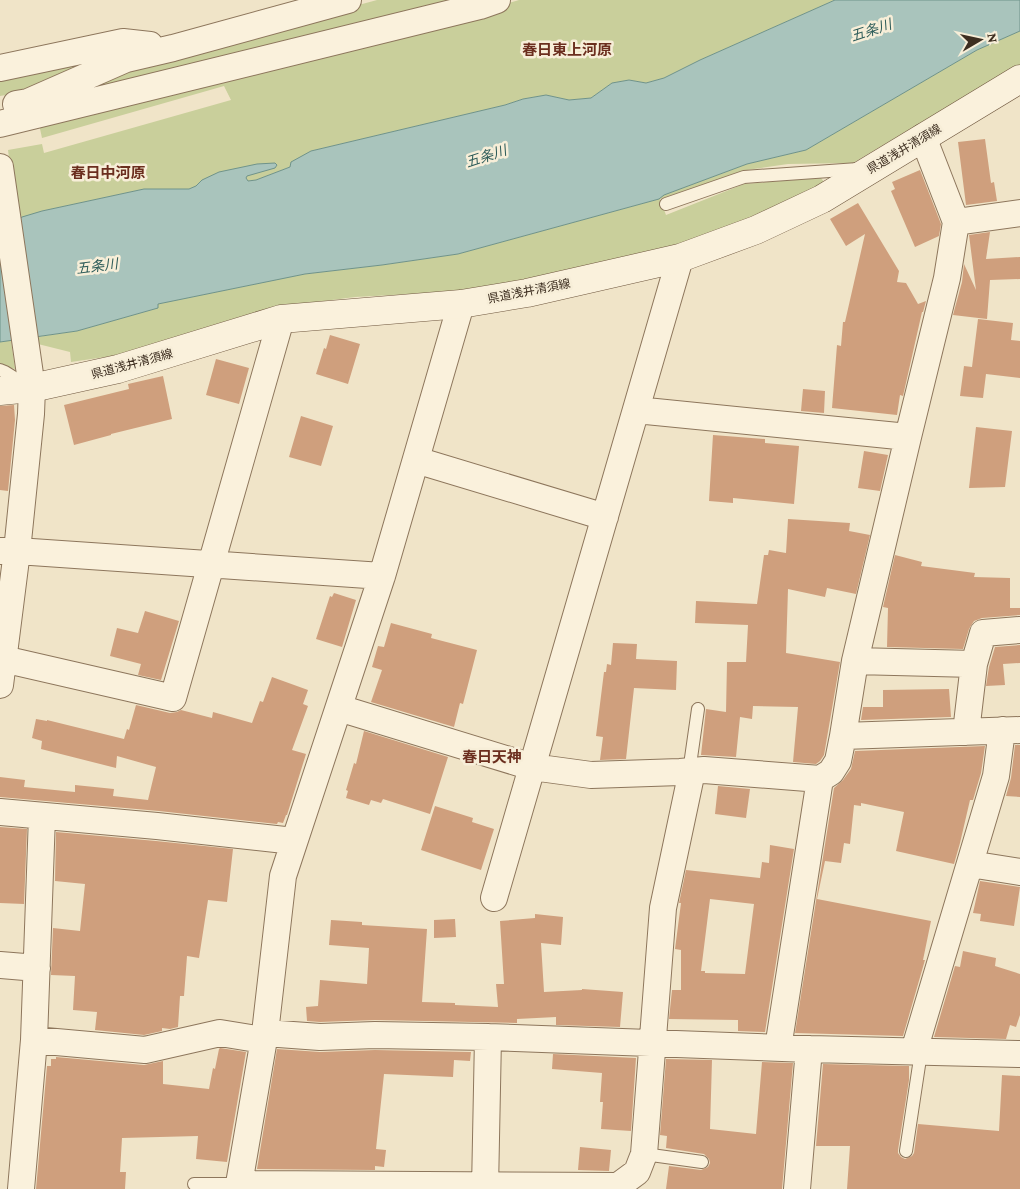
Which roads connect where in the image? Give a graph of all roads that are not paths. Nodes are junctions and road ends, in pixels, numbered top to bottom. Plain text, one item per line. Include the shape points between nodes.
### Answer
1 (348, 0) edge
2 (497, 0) edge
3 (173, 48) junction
4 (0, 68) edge
5 (1020, 79) edge
6 (0, 107) edge
7 (0, 124) edge
8 (923, 137) junction
9 (0, 166) edge
10 (873, 168) junction
11 (666, 204) dead end
12 (1020, 214) edge
13 (956, 222) junction
14 (680, 258) junction
15 (461, 304) junction
16 (281, 319) junction
17 (0, 370) edge
18 (30, 378) junction
19 (0, 392) edge
20 (636, 410) junction
21 (908, 437) junction
22 (416, 460) junction
23 (605, 517) junction
24 (8, 551) edge
25 (211, 565) junction
26 (382, 576) junction
27 (1020, 630) edge
28 (3, 659) junction
29 (855, 662) junction
30 (974, 664) junction
31 (0, 684) edge
32 (338, 708) junction
33 (698, 710) dead end
34 (1011, 730) edge
35 (966, 732) junction
36 (843, 736) junction
37 (532, 767) junction
38 (691, 771) junction
39 (820, 779) junction
40 (0, 812) edge
41 (42, 816) junction
42 (294, 841) junction
43 (970, 864) junction
44 (1020, 872) edge
45 (494, 898) dead end
46 (0, 965) edge
47 (37, 968) junction
48 (264, 1037) junction
49 (488, 1037) junction
50 (34, 1040) junction
51 (653, 1043) junction
52 (778, 1048) junction
53 (809, 1049) junction
54 (917, 1051) junction
55 (1020, 1054) edge
56 (906, 1151) dead end
57 (644, 1154) junction
58 (702, 1162) dead end
59 (15, 1184) edge
60 (194, 1184) dead end
61 (246, 1186) edge
62 (485, 1187) edge
63 (797, 1189) edge

1 - 3 street
2 - 7 street
3 - 4 street via 124,42
3 - 6 street via 126,59 28,102
5 - 8 main road, 県道浅井清須線
8 - 10 main road, 県道浅井清須線
8 - 13 street
9 - 18 street
10 - 11 lane via 744,177
10 - 14 main road, 県道浅井清須線 via 822,199 772,223
12 - 13 street
13 - 21 street via 947,278
14 - 15 main road, 県道浅井清須線 via 527,293
14 - 20 street
15 - 16 main road, 県道浅井清須線
15 - 22 street
16 - 18 main road, 県道浅井清須線 via 118,369
16 - 25 street
17 - 18 lane
18 - 19 main road, 県道浅井清須線
18 - 24 street via 31,414
20 - 21 street
20 - 23 street
21 - 29 street
22 - 23 street
22 - 26 street
23 - 37 street
24 - 25 street
24 - 28 street
25 - 26 street
25 - 28 street via 173,698
26 - 32 street
27 - 30 street via 983,633
28 - 31 street
29 - 30 street
29 - 36 street
30 - 35 street
32 - 37 street
32 - 42 street
33 - 38 lane
34 - 35 street
34 - 43 street
35 - 36 street
36 - 39 street via 838,761 831,772
37 - 38 street via 591,776
37 - 45 street
38 - 39 street
38 - 51 street via 663,908
39 - 52 street
40 - 41 street
41 - 42 street
41 - 47 street
42 - 48 street via 283,876
43 - 44 street
43 - 54 street
46 - 47 street
47 - 50 street
48 - 49 street
48 - 50 street via 220,1033 145,1050
48 - 61 street
49 - 51 street
49 - 62 street
50 - 59 street
51 - 52 street
51 - 57 street
52 - 53 street
53 - 54 street
53 - 63 street
54 - 55 street
54 - 56 lane
57 - 58 lane
57 - 62 street via 637,1172 618,1186
60 - 61 lane
61 - 62 street

